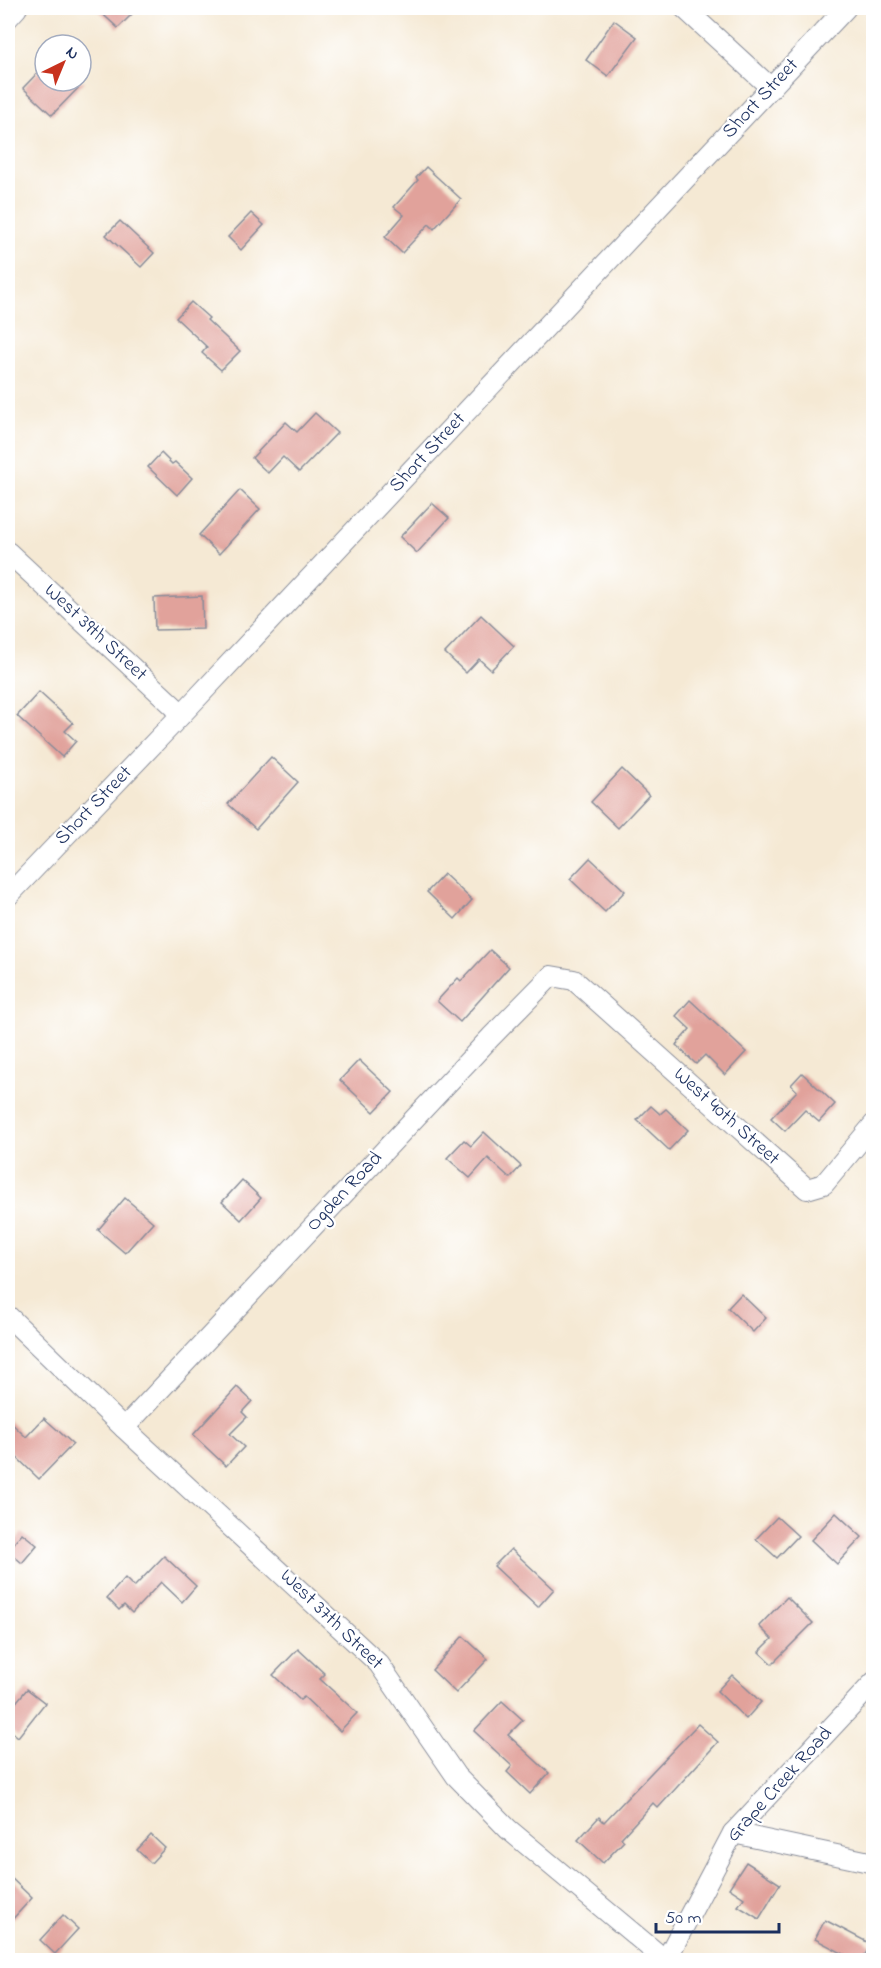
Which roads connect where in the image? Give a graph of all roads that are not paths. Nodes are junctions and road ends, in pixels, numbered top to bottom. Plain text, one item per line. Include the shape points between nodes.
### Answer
1 (17, 8) edge
2 (684, 8) edge
3 (846, 8) edge
4 (8, 18) edge
5 (771, 88) junction
6 (8, 552) edge
7 (182, 714) junction
8 (8, 896) edge
9 (574, 980) joint
10 (873, 1124) edge
11 (8, 1316) edge
12 (124, 1428) junction
13 (873, 1682) edge
14 (733, 1833) junction
15 (873, 1863) edge
16 (666, 1960) edge

1 - 4 street
2 - 5 street
3 - 5 street, Short Street
5 - 7 street, Short Street
6 - 7 street, West 39th Street
7 - 8 street, Short Street
9 - 10 street, West 40th Street via 807,1189 824,1184
9 - 12 street, Ogden Road via 550,976
11 - 12 street, West 37th Street
12 - 16 street, West 37th Street via 379,1664 456,1776 508,1829
13 - 14 street, Grape Creek Road
14 - 15 street
14 - 16 street, Grape Creek Road

